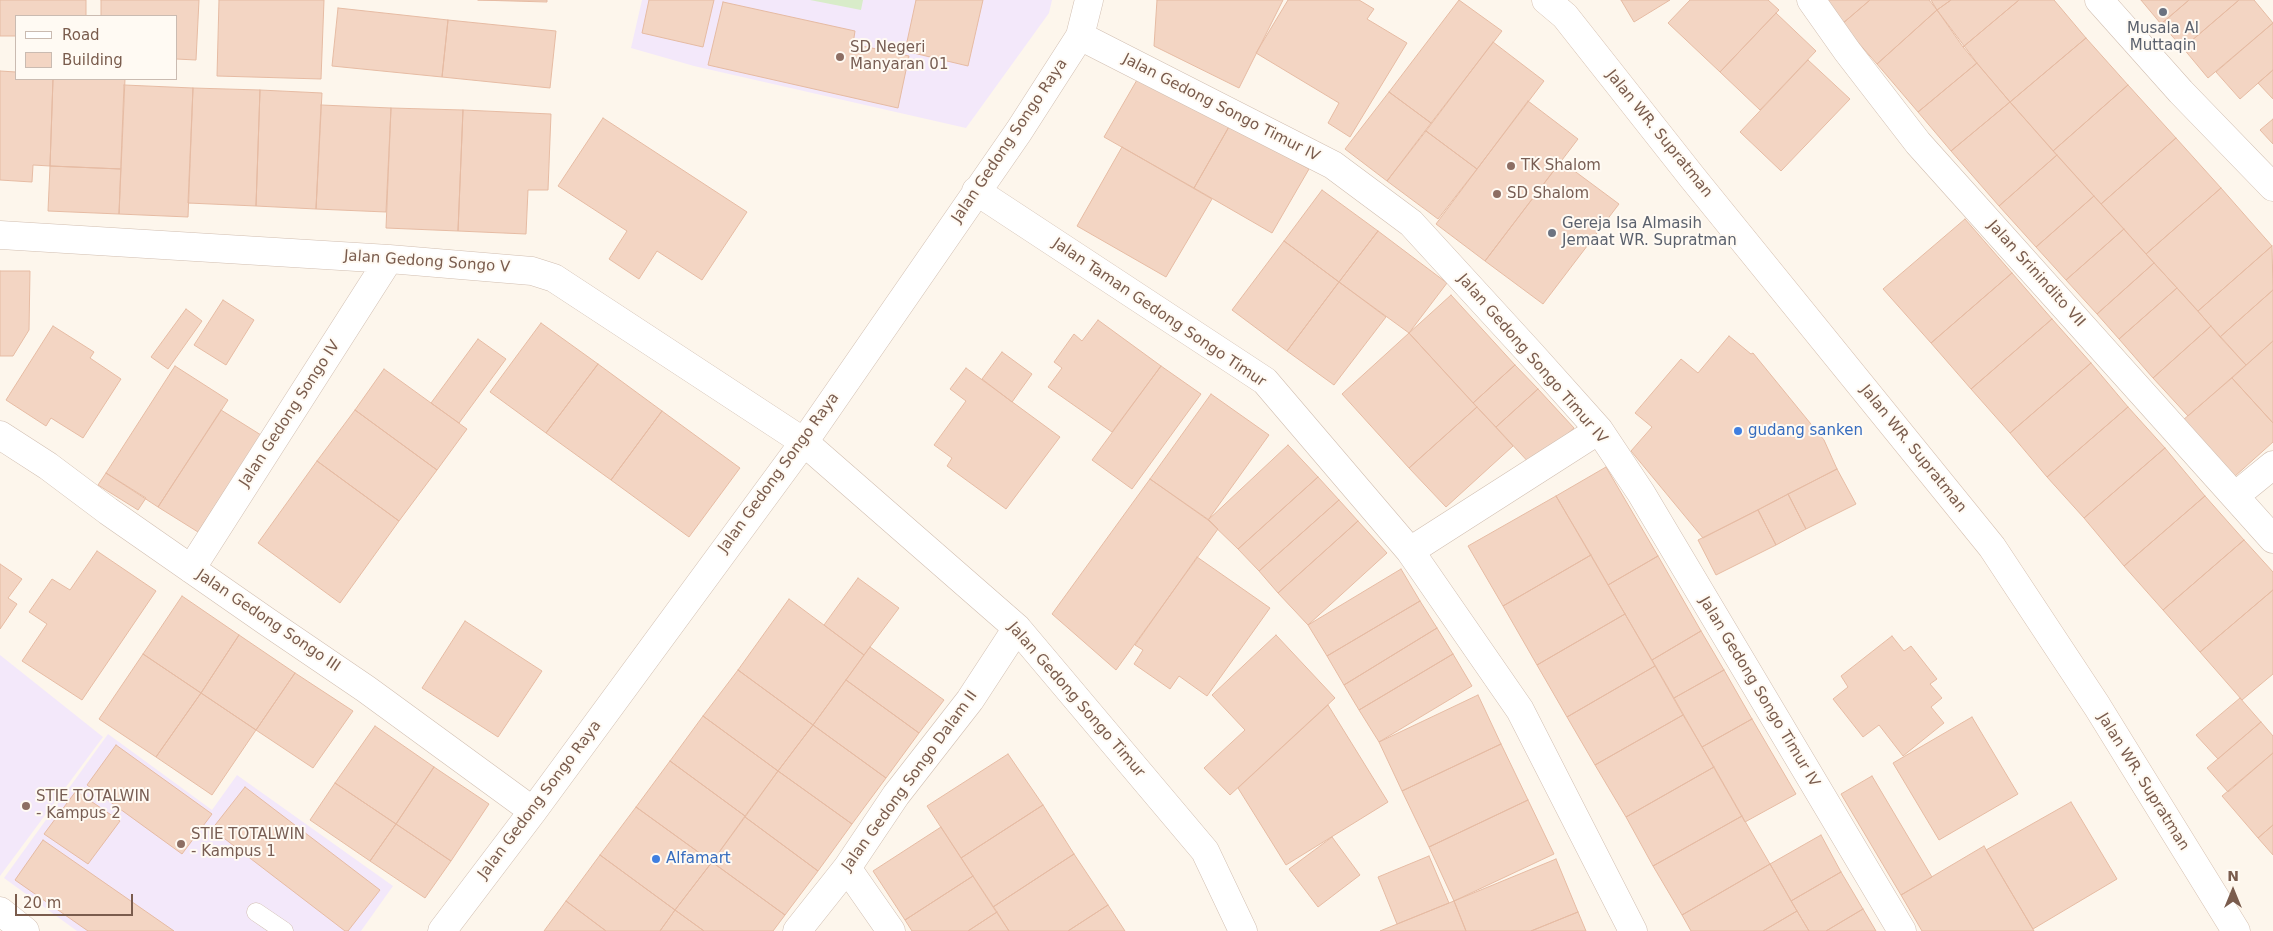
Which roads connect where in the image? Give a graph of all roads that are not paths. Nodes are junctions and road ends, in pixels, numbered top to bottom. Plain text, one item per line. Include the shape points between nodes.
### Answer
1 (1089, 0) edge
2 (1546, 0) edge
3 (1811, 0) edge
4 (2099, 0) edge
5 (1080, 36) junction
6 (2273, 187) edge
7 (976, 192) junction
8 (0, 235) edge
9 (389, 259) junction
10 (1599, 430) junction
11 (0, 435) edge
12 (804, 442) junction
13 (2273, 465) edge
14 (2234, 496) junction
15 (2273, 539) edge
16 (1410, 551) junction
17 (191, 569) junction
18 (1017, 628) junction
19 (534, 811) junction
20 (847, 868) junction
21 (0, 911) edge
22 (256, 912) dead end
23 (25, 931) edge
24 (284, 931) edge
25 (442, 931) edge
26 (797, 931) edge
27 (891, 931) edge
28 (1243, 931) edge
29 (1633, 931) edge
30 (1902, 931) edge
31 (2236, 931) edge

1 - 5 street, Jalan Gedong Songo Raya
2 - 31 street, Jalan WR. Supratman via 1565,16 1992,547 2096,706
3 - 14 street, Jalan Srinindito VII via 1918,143
4 - 6 street via 2181,92
5 - 7 street, Jalan Gedong Songo Raya
5 - 10 street, Jalan Gedong Songo Timur IV via 1333,165 1410,223
7 - 12 street, Jalan Gedong Songo Raya
7 - 16 street, Jalan Taman Gedong Songo Timur via 1265,381
8 - 9 street, Jalan Gedong Songo V
9 - 12 street, Jalan Gedong Songo V via 532,271 554,278
9 - 17 street, Jalan Gedong Songo IV
10 - 16 street
10 - 30 street, Jalan Gedong Songo Timur IV via 1641,493
11 - 17 street, Jalan Gedong Songo III
12 - 18 street, Jalan Gedong Songo Timur
12 - 19 street, Jalan Gedong Songo Raya
13 - 14 street
14 - 15 street, Jalan Srinindito VII
16 - 29 street, Jalan Taman Gedong Songo Timur via 1520,710
17 - 19 street, Jalan Gedong Songo III via 366,689
18 - 20 street, Jalan Gedong Songo Dalam II via 970,700 896,795
18 - 28 street, Jalan Gedong Songo Timur via 1205,852
19 - 25 street, Jalan Gedong Songo Raya
20 - 26 street, Jalan Gedong Songo Dalam II
20 - 27 street
21 - 23 street
22 - 24 lane

